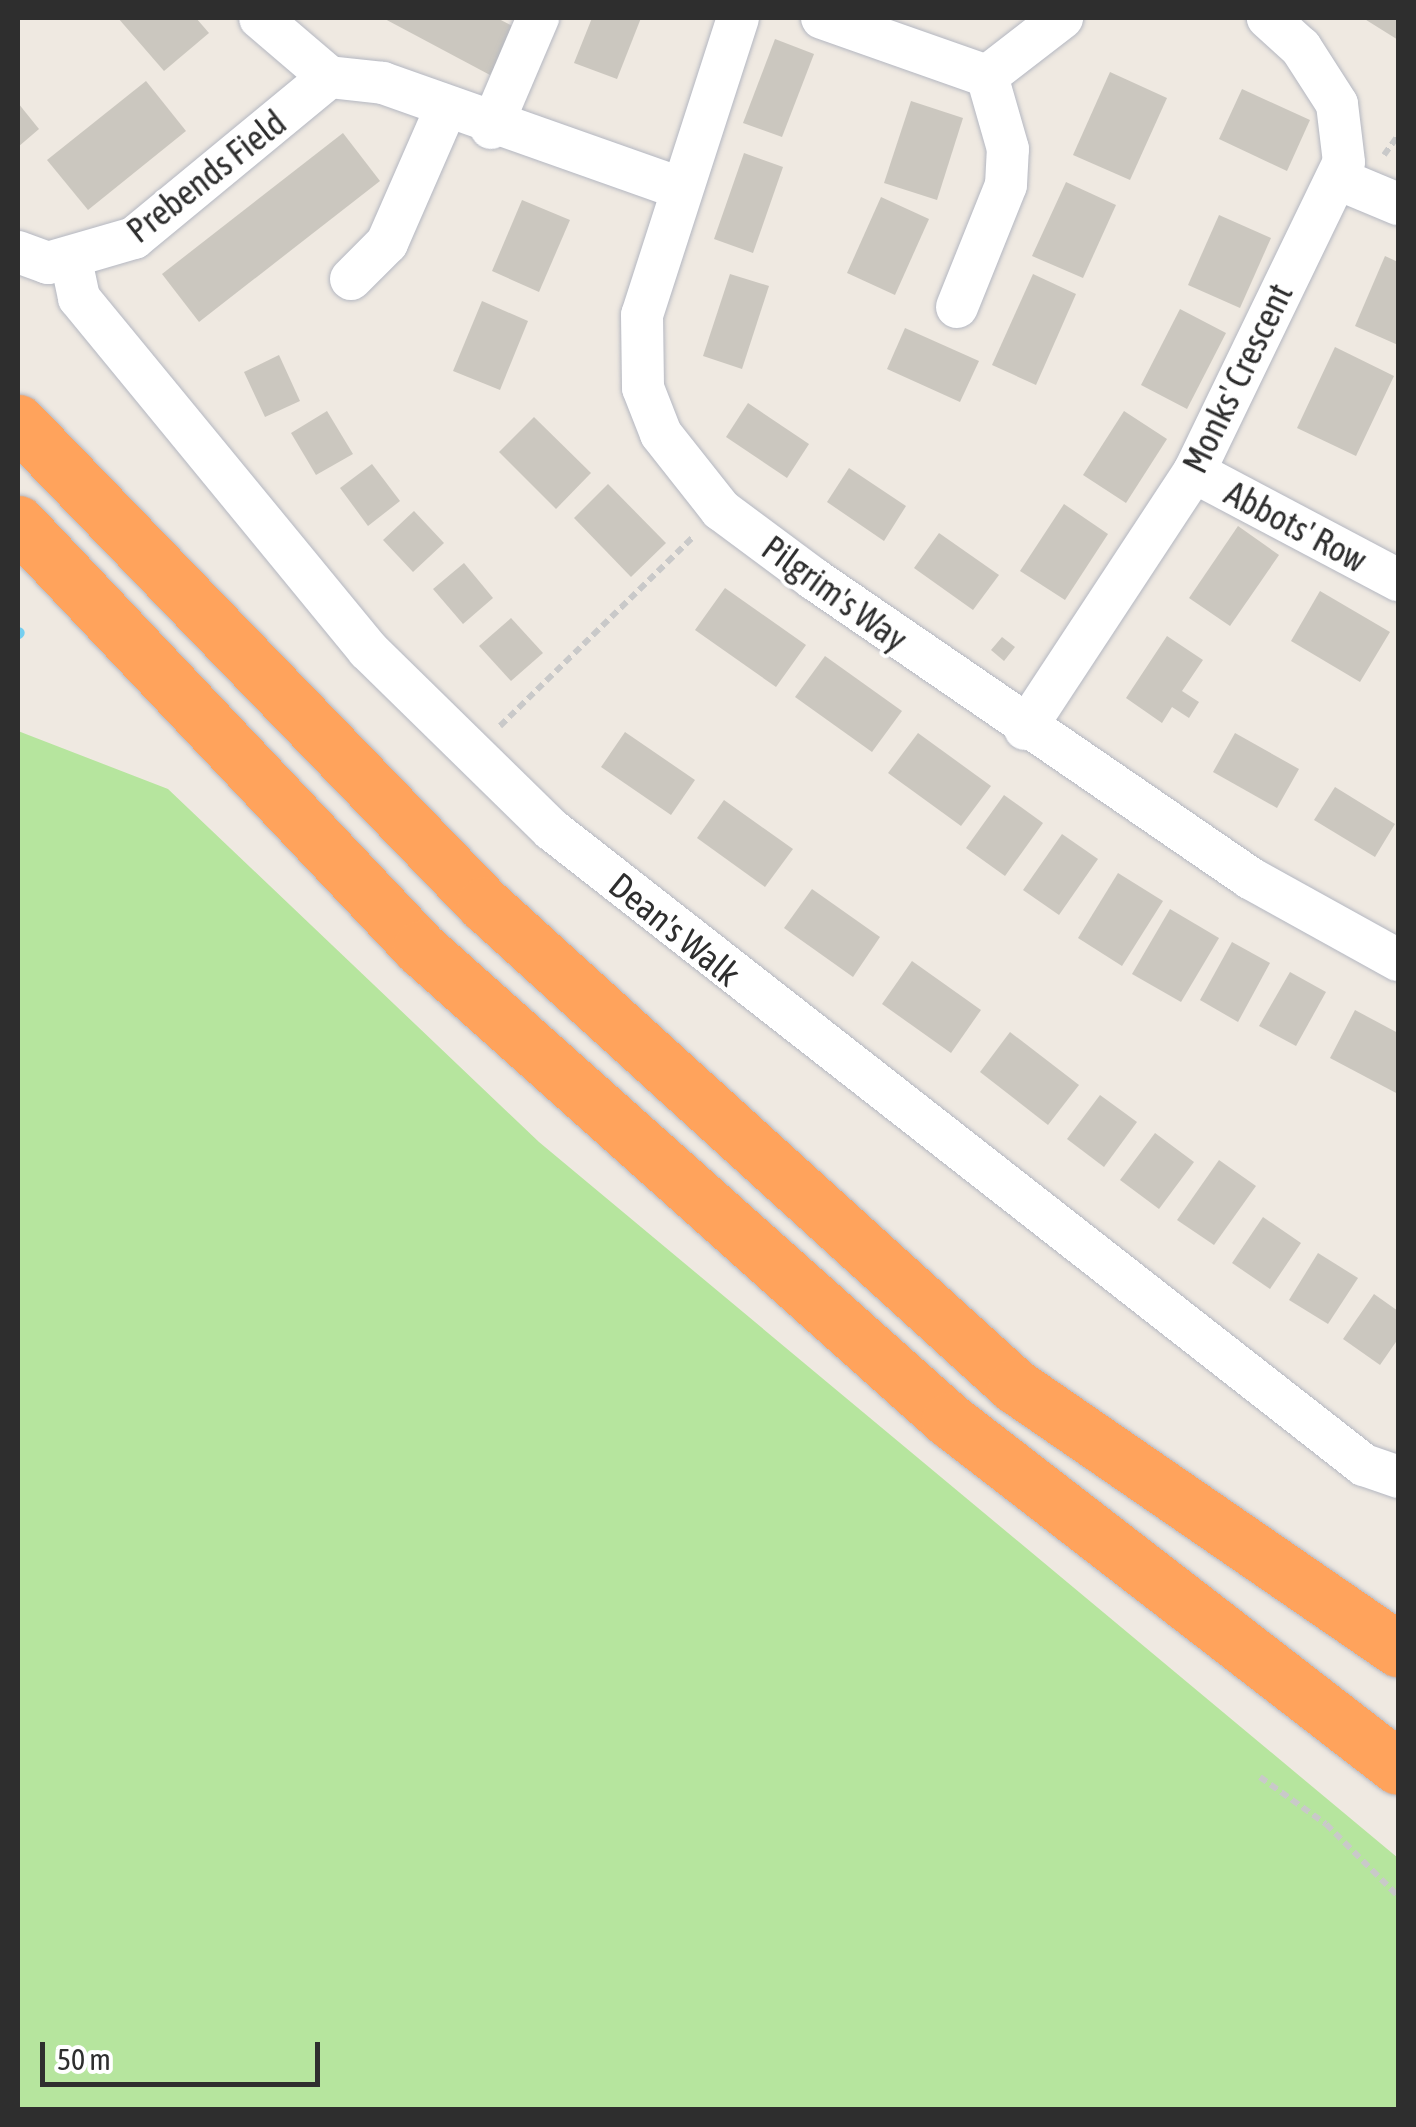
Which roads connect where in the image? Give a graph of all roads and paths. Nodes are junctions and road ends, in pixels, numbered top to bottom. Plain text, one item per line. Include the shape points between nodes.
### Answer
1 (260, 18) edge
2 (538, 18) edge
3 (738, 18) edge
4 (822, 18) edge
5 (1062, 18) edge
6 (1268, 18) edge
7 (987, 76) junction
8 (329, 77) junction
9 (445, 110) junction
10 (491, 128) junction
11 (1338, 179) junction
12 (680, 188) junction
13 (1398, 204) edge
14 (18, 252) edge
15 (72, 260) junction
16 (351, 280) dead end
17 (957, 308) dead end
18 (18, 422) edge
19 (1194, 472) junction
20 (721, 510) junction
21 (18, 523) edge
22 (1398, 580) edge
23 (1025, 729) junction
24 (474, 751) junction
25 (1398, 960) edge
26 (1398, 1477) edge
27 (1398, 1649) edge
28 (1398, 1767) edge
29 (1260, 1777) dead end
30 (1398, 1896) edge

1 - 8 street
2 - 10 street
3 - 12 street, Pilgrim's Way
4 - 7 street
5 - 7 street
6 - 11 street, Monks' Crescent via 1302,48 1336,104
7 - 17 street via 1008,149 1006,184
8 - 9 street via 356,75
8 - 15 street, Prebends Field via 134,238
9 - 10 street
9 - 16 street via 387,243
10 - 12 street
11 - 13 street
11 - 19 street, Monks' Crescent
12 - 20 street, Pilgrim's Way via 642,315 643,388 661,434
14 - 15 street, Prebends Field
15 - 24 street, Dean's Walk via 78,298 368,650
18 - 27 highway via 484,904 1015,1386
19 - 22 street, Abbots' Row
19 - 23 street, Monks' Crescent
20 - 23 street, Pilgrim's Way
20 - 24 path
21 - 28 highway via 420,948 949,1420
23 - 25 street, Pilgrim's Way via 1250,878
24 - 26 street, Dean's Walk via 552,830 811,1040 1364,1465
29 - 30 path via 1326,1824

